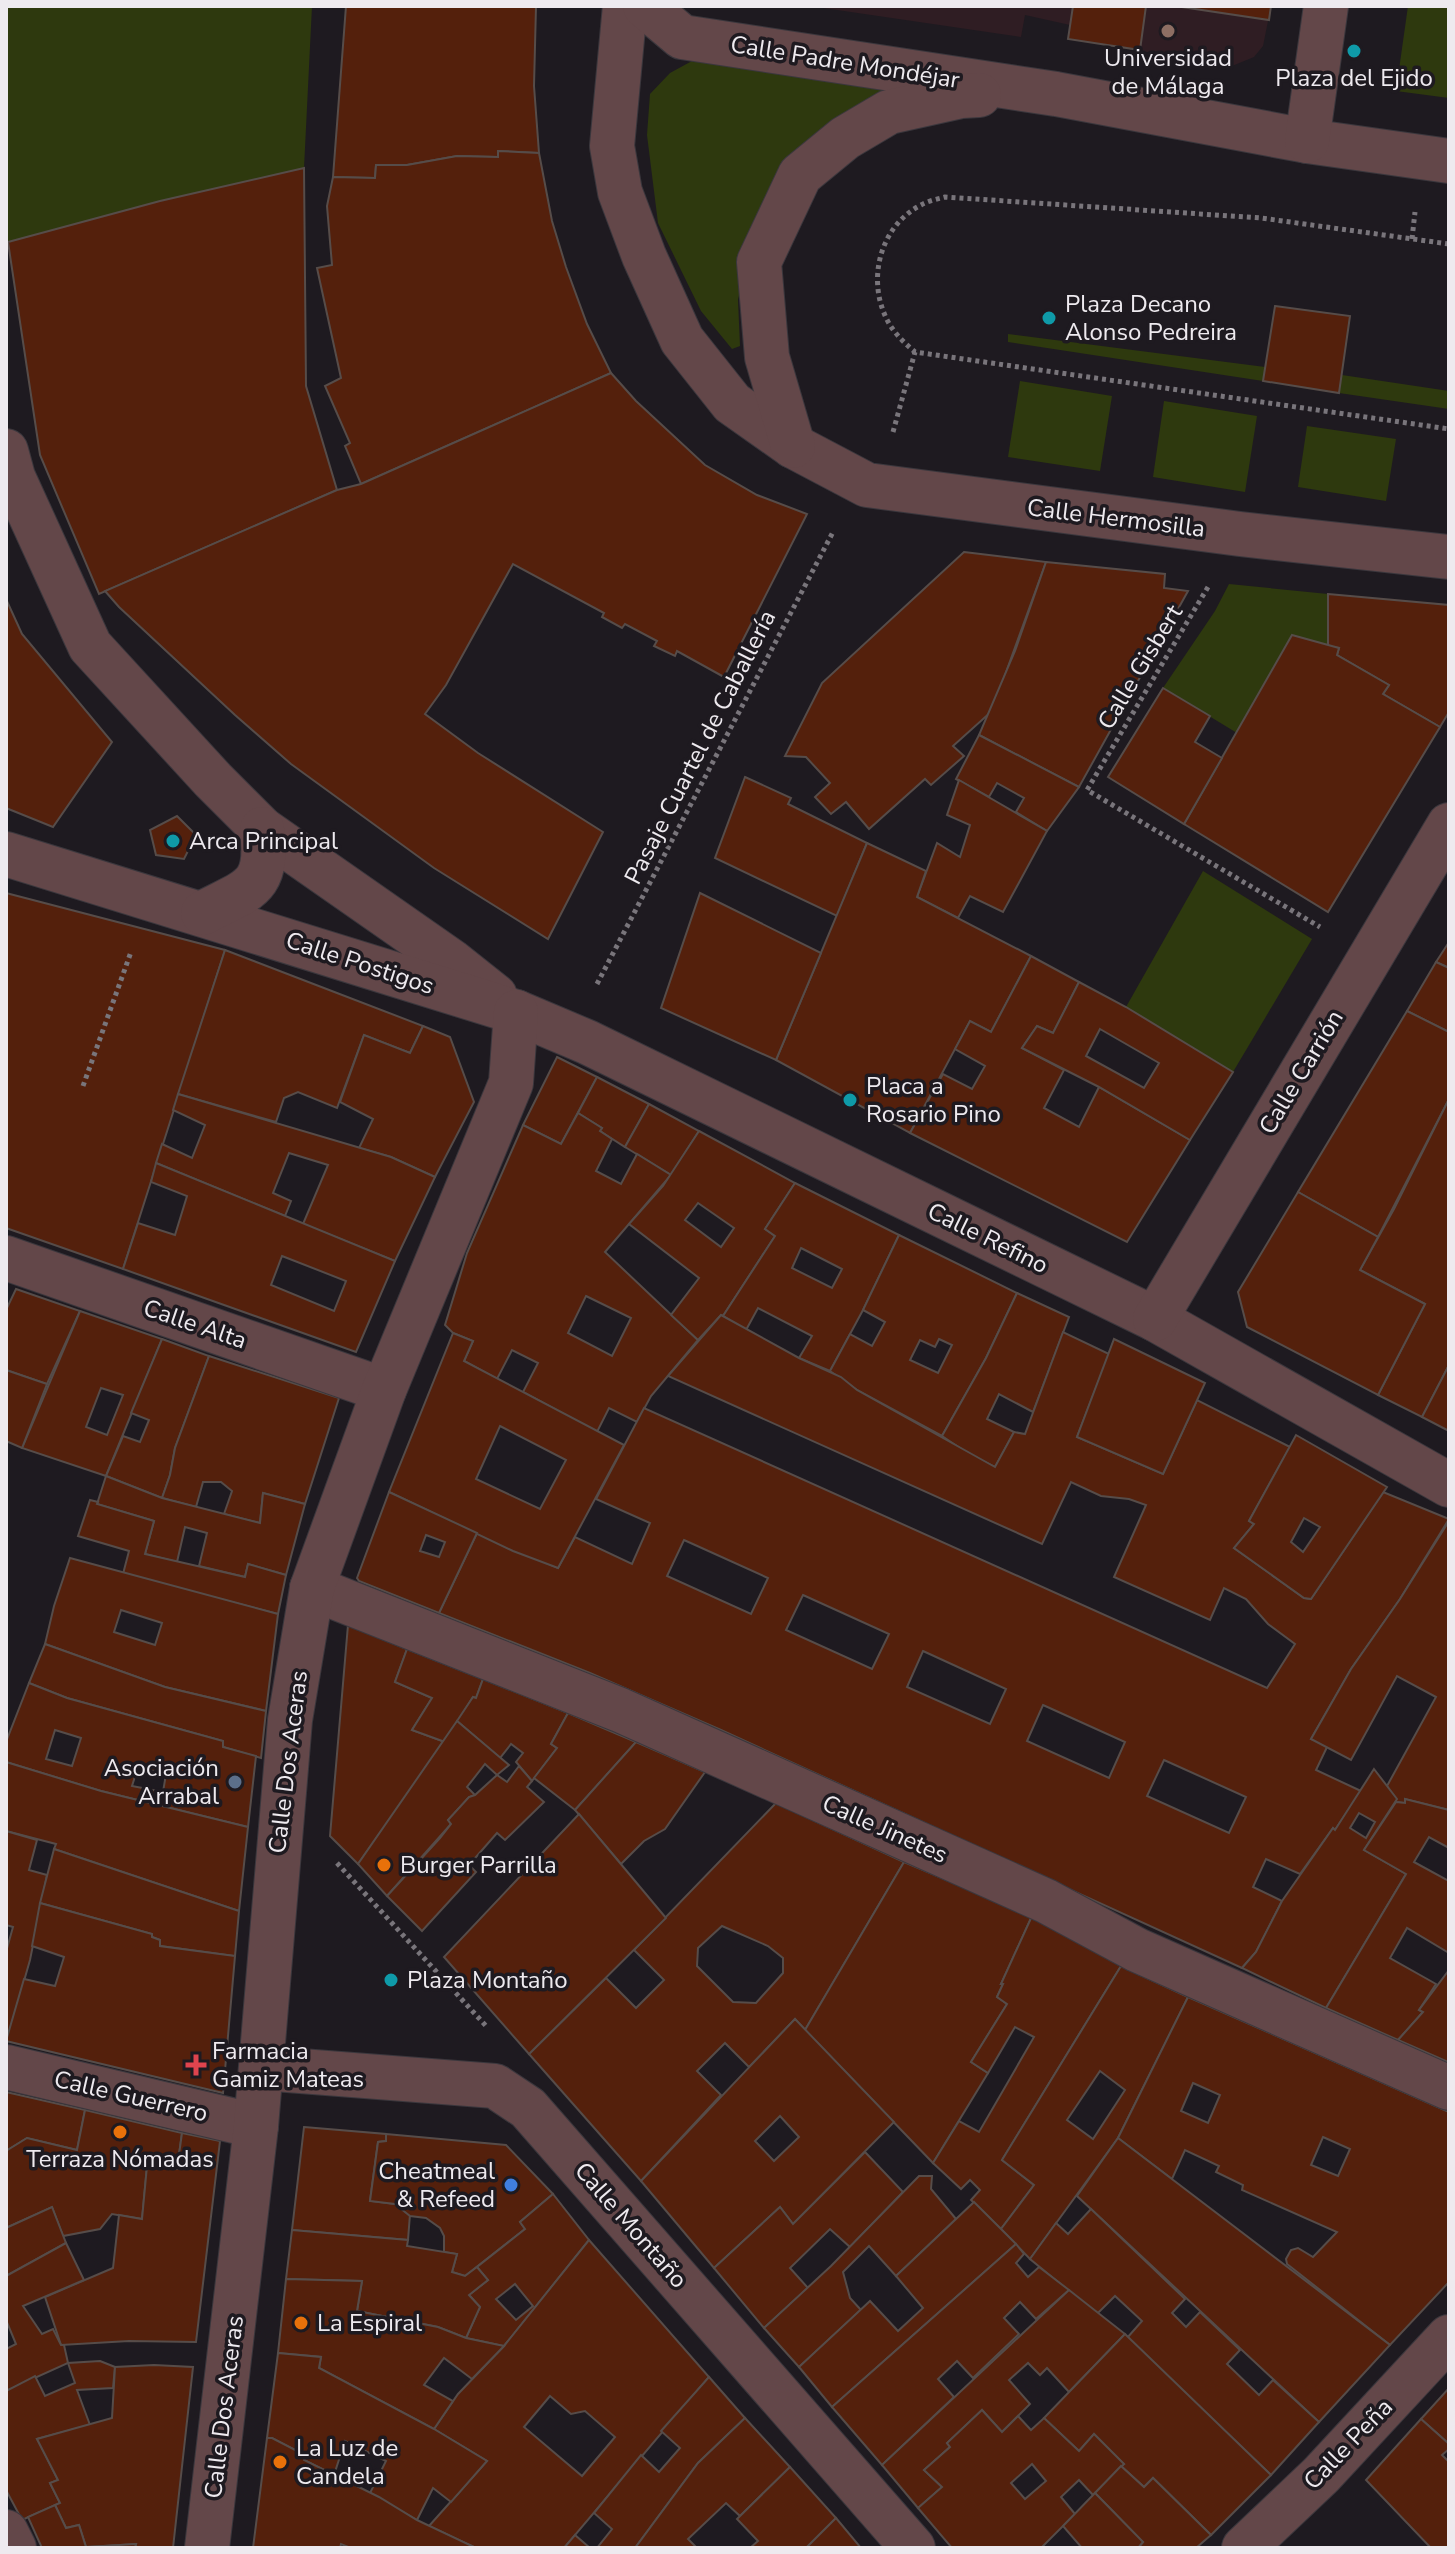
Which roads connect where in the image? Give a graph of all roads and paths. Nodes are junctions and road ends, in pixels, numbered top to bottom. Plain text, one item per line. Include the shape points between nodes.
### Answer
1 (625, 6) edge
2 (645, 6) edge
3 (1326, 6) edge
4 (1056, 94) junction
5 (1307, 141) junction
6 (1449, 161) edge
7 (1415, 211) dead end
8 (1412, 239) junction
9 (1449, 244) edge
10 (915, 352) junction
11 (1449, 429) edge
12 (888, 442) dead end
13 (793, 446) junction
14 (6, 451) edge
15 (837, 524) dead end
16 (1449, 557) edge
17 (1212, 581) dead end
18 (1449, 825) edge
19 (262, 829) junction
20 (6, 854) edge
21 (203, 913) junction
22 (1328, 932) dead end
23 (134, 942) dead end
24 (596, 987) dead end
25 (516, 1012) junction
26 (83, 1086) dead end
27 (6, 1258) edge
28 (1155, 1319) junction
29 (384, 1390) junction
30 (1449, 1485) edge
31 (312, 1588) junction
32 (329, 1854) dead end
33 (496, 2038) dead end
34 (6, 2067) edge
35 (262, 2068) junction
36 (1449, 2088) edge
37 (256, 2126) junction
38 (1449, 2337) edge
39 (6, 2532) edge
40 (14, 2548) edge
41 (207, 2548) edge
42 (913, 2548) edge
43 (1244, 2548) edge

1 - 13 street, Calle Hermosilla via 612,146 620,192 644,256 682,340 732,403
2 - 4 street, Calle Padre Mondéjar via 682,37
3 - 5 street
4 - 5 street, Calle Padre Mondéjar
4 - 13 street, Calle Padre Mondéjar via 961,96 889,112 845,138 800,175 759,262 767,357
5 - 6 street, Calle Padre Mondéjar
7 - 8 path
8 - 9 path
8 - 10 path via 1261,218 945,197 920,206 900,222 885,243 877,268 877,293 885,316
10 - 11 path
10 - 12 path
13 - 16 street, Calle Hermosilla via 867,485
14 - 19 street via 90,646
15 - 24 path, Pasaje Cuartel de Caballería
17 - 22 path, Calle Gisbert via 1087,790
18 - 28 street, Calle Carrión
19 - 21 street via 259,879
19 - 25 street
20 - 21 street, Calle Postigos
21 - 25 street, Calle Postigos
23 - 26 path
25 - 28 street, Calle Refino
25 - 29 street, Calle Dos Aceras via 511,1083
27 - 29 street, Calle Alta
28 - 30 street, Calle Refino
29 - 31 street, Calle Dos Aceras
31 - 35 street, Calle Dos Aceras via 290,1720
31 - 36 street, Calle Jinetes via 620,1710
32 - 33 path
34 - 37 street, Calle Guerrero
35 - 37 street, Calle Dos Aceras
35 - 42 street, Calle Montaño via 495,2086 528,2108
37 - 41 street, Calle Dos Aceras
38 - 43 street, Calle Peña via 1321,2475
39 - 40 street

